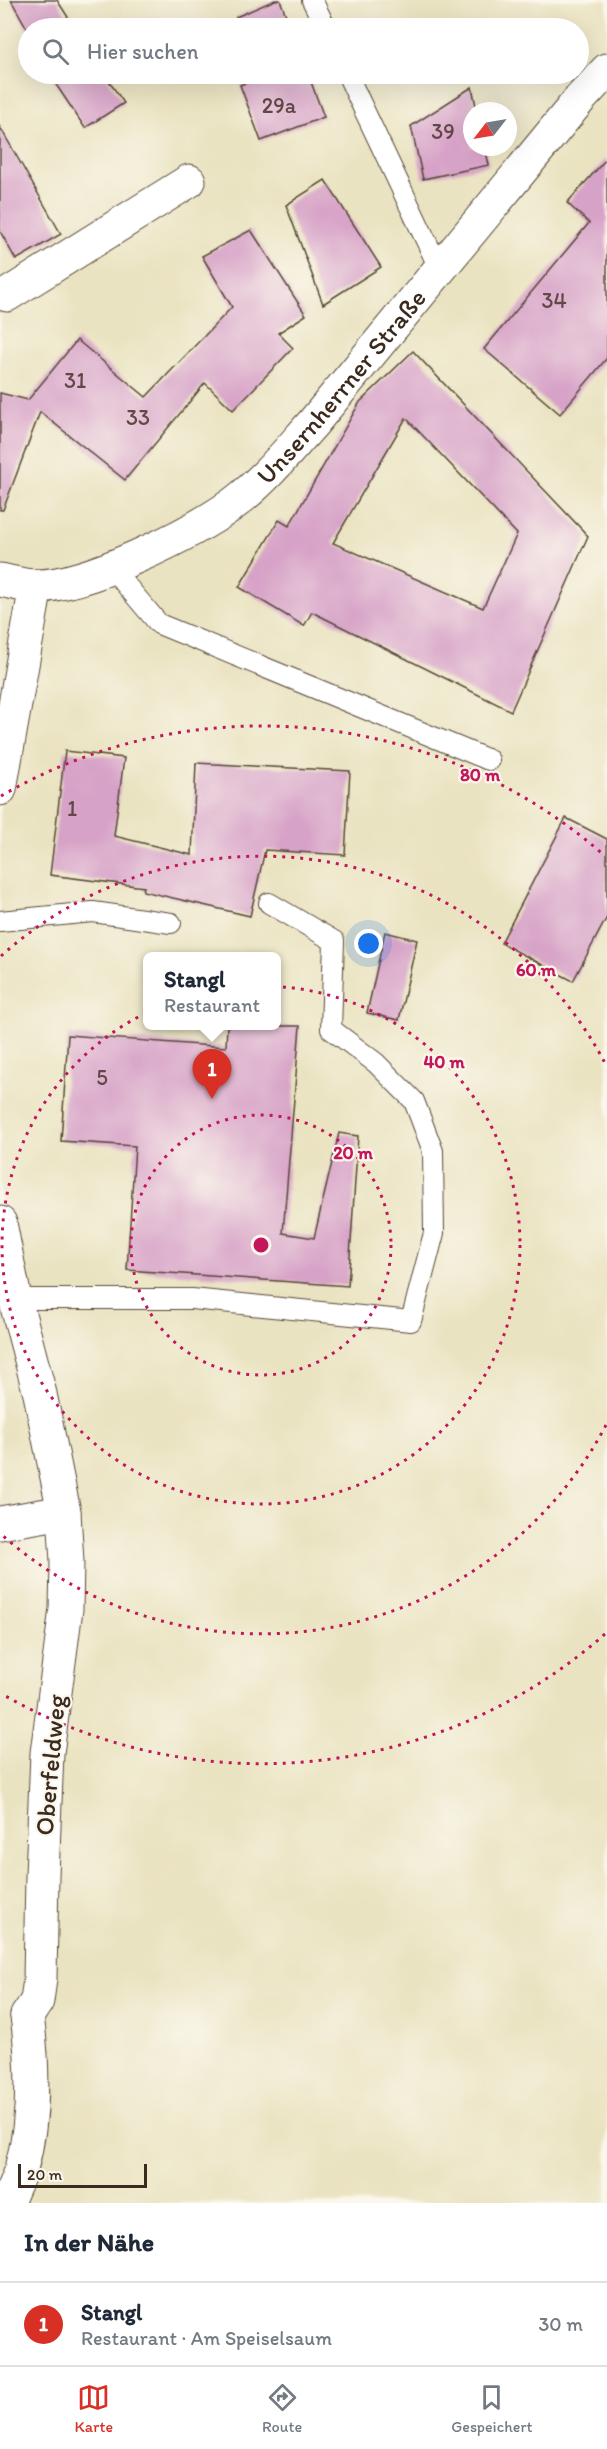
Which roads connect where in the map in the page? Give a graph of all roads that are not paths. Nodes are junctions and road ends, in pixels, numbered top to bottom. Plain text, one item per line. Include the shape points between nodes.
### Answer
1 (312, 0) edge
2 (321, 18) edge
3 (607, 70) edge
4 (352, 84) edge
5 (189, 181) dead end
6 (440, 270) junction
7 (2, 294) edge
8 (110, 566) junction
9 (0, 580) edge
10 (36, 586) junction
11 (489, 760) dead end
12 (0, 789) edge
13 (269, 903) dead end
14 (0, 921) edge
15 (171, 923) dead end
16 (0, 1222) edge
17 (15, 1299) junction
18 (64, 1512) junction
19 (0, 1522) edge
20 (14, 2022) edge
21 (7, 2203) edge

1 - 2 lane
3 - 6 street, Unsernherrner Straße
4 - 6 lane
5 - 7 street
6 - 8 street, Unsernherrner Straße via 313,423 234,503 189,533
8 - 10 street, Unsernherrner Straße via 79,578
8 - 11 lane via 159,624
9 - 10 street, Unsernherrner Straße
10 - 12 street
13 - 17 lane via 334,941 330,1029 376,1063 414,1101 433,1151 434,1233 411,1321 192,1299
14 - 15 lane via 93,912
16 - 17 street, Oberfeldweg
17 - 18 street, Oberfeldweg via 40,1394
18 - 19 street
18 - 20 street, Oberfeldweg via 66,1609 47,1753 40,1979 37,2001
20 - 21 street via 32,2050 32,2111 21,2169

